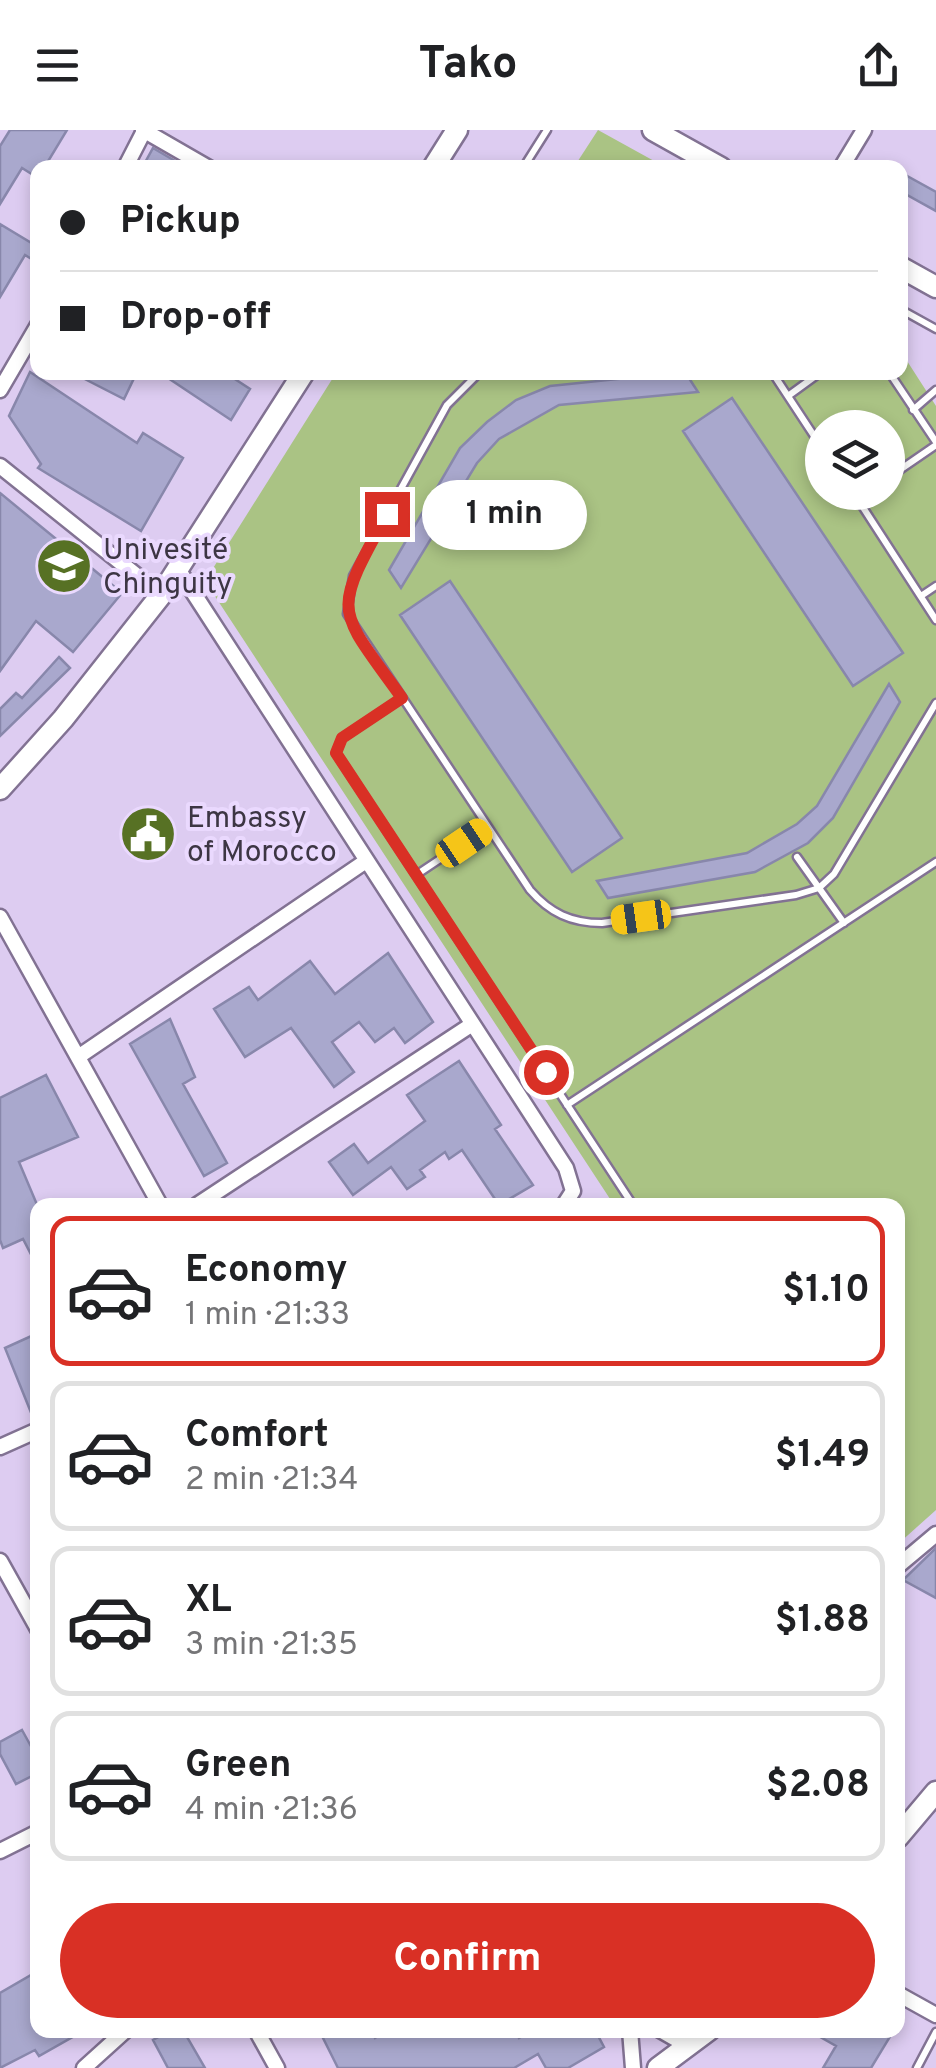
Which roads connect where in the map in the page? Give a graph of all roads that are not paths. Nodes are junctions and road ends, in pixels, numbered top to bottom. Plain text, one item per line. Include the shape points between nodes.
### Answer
1 (144, 130) edge
2 (456, 130) edge
3 (547, 130) edge
4 (653, 130) edge
5 (864, 130) edge
6 (129, 160) edge
7 (195, 160) edge
8 (438, 160) edge
9 (528, 160) edge
10 (707, 160) edge
11 (846, 160) edge
12 (908, 271) edge
13 (936, 287) edge
14 (908, 313) edge
15 (936, 329) edge
16 (30, 339) edge
17 (299, 380) edge
18 (469, 380) edge
19 (777, 380) edge
20 (810, 380) edge
21 (894, 380) edge
22 (0, 390) edge
23 (936, 390) edge
24 (788, 396) junction
25 (913, 410) junction
26 (805, 422) edge
27 (936, 443) edge
28 (0, 466) edge
29 (905, 466) edge
30 (864, 510) edge
31 (178, 569) junction
32 (936, 586) edge
33 (161, 595) junction
34 (921, 596) junction
35 (936, 620) edge
36 (402, 698) junction
37 (936, 703) edge
38 (0, 789) edge
39 (488, 827) junction
40 (797, 857) dead end
41 (366, 861) junction
42 (936, 862) edge
43 (416, 876) junction
44 (819, 888) junction
45 (0, 917) edge
46 (844, 923) junction
47 (470, 1025) junction
48 (78, 1057) junction
49 (567, 1105) junction
50 (156, 1198) edge
51 (208, 1198) edge
52 (569, 1198) edge
53 (628, 1198) edge
54 (30, 1434) edge
55 (0, 1447) edge
56 (936, 1534) edge
57 (905, 1560) edge
58 (0, 1561) edge
59 (30, 1614) edge
60 (936, 1792) edge
61 (905, 1829) edge
62 (30, 1836) edge
63 (0, 1850) edge
64 (905, 1998) edge
65 (936, 2015) edge
66 (936, 2032) edge
67 (117, 2038) edge
68 (260, 2038) edge
69 (631, 2038) edge
70 (674, 2038) edge
71 (698, 2038) edge
72 (688, 2046) junction
73 (84, 2068) edge
74 (277, 2068) edge
75 (633, 2068) edge
76 (658, 2068) edge
77 (918, 2068) edge

1 - 6 street
1 - 7 street
2 - 8 street
3 - 9 lane
4 - 10 street
5 - 11 street
12 - 13 street
14 - 15 lane
16 - 22 street
17 - 31 street
18 - 36 lane via 447,405 348,588 352,627
19 - 24 lane
20 - 24 lane
21 - 25 lane
23 - 25 lane
24 - 26 lane
25 - 27 lane
27 - 29 lane
28 - 33 street
30 - 34 lane
31 - 33 street
31 - 41 street
32 - 34 lane
33 - 38 street
34 - 35 lane
36 - 39 lane
36 - 43 lane via 342,738 336,753
37 - 44 lane via 834,874
39 - 43 lane
39 - 44 lane via 541,902 586,923
40 - 44 lane
41 - 47 street
41 - 48 street
42 - 46 lane
43 - 49 lane
44 - 46 lane
45 - 48 street
46 - 49 lane
47 - 51 street
47 - 52 street via 572,1179
48 - 50 street
49 - 53 lane
54 - 55 street
56 - 57 street
58 - 59 street
60 - 61 street
62 - 63 street
64 - 65 street
66 - 77 lane
67 - 73 street
68 - 74 street
69 - 75 street
70 - 72 street
71 - 72 street
72 - 76 street

